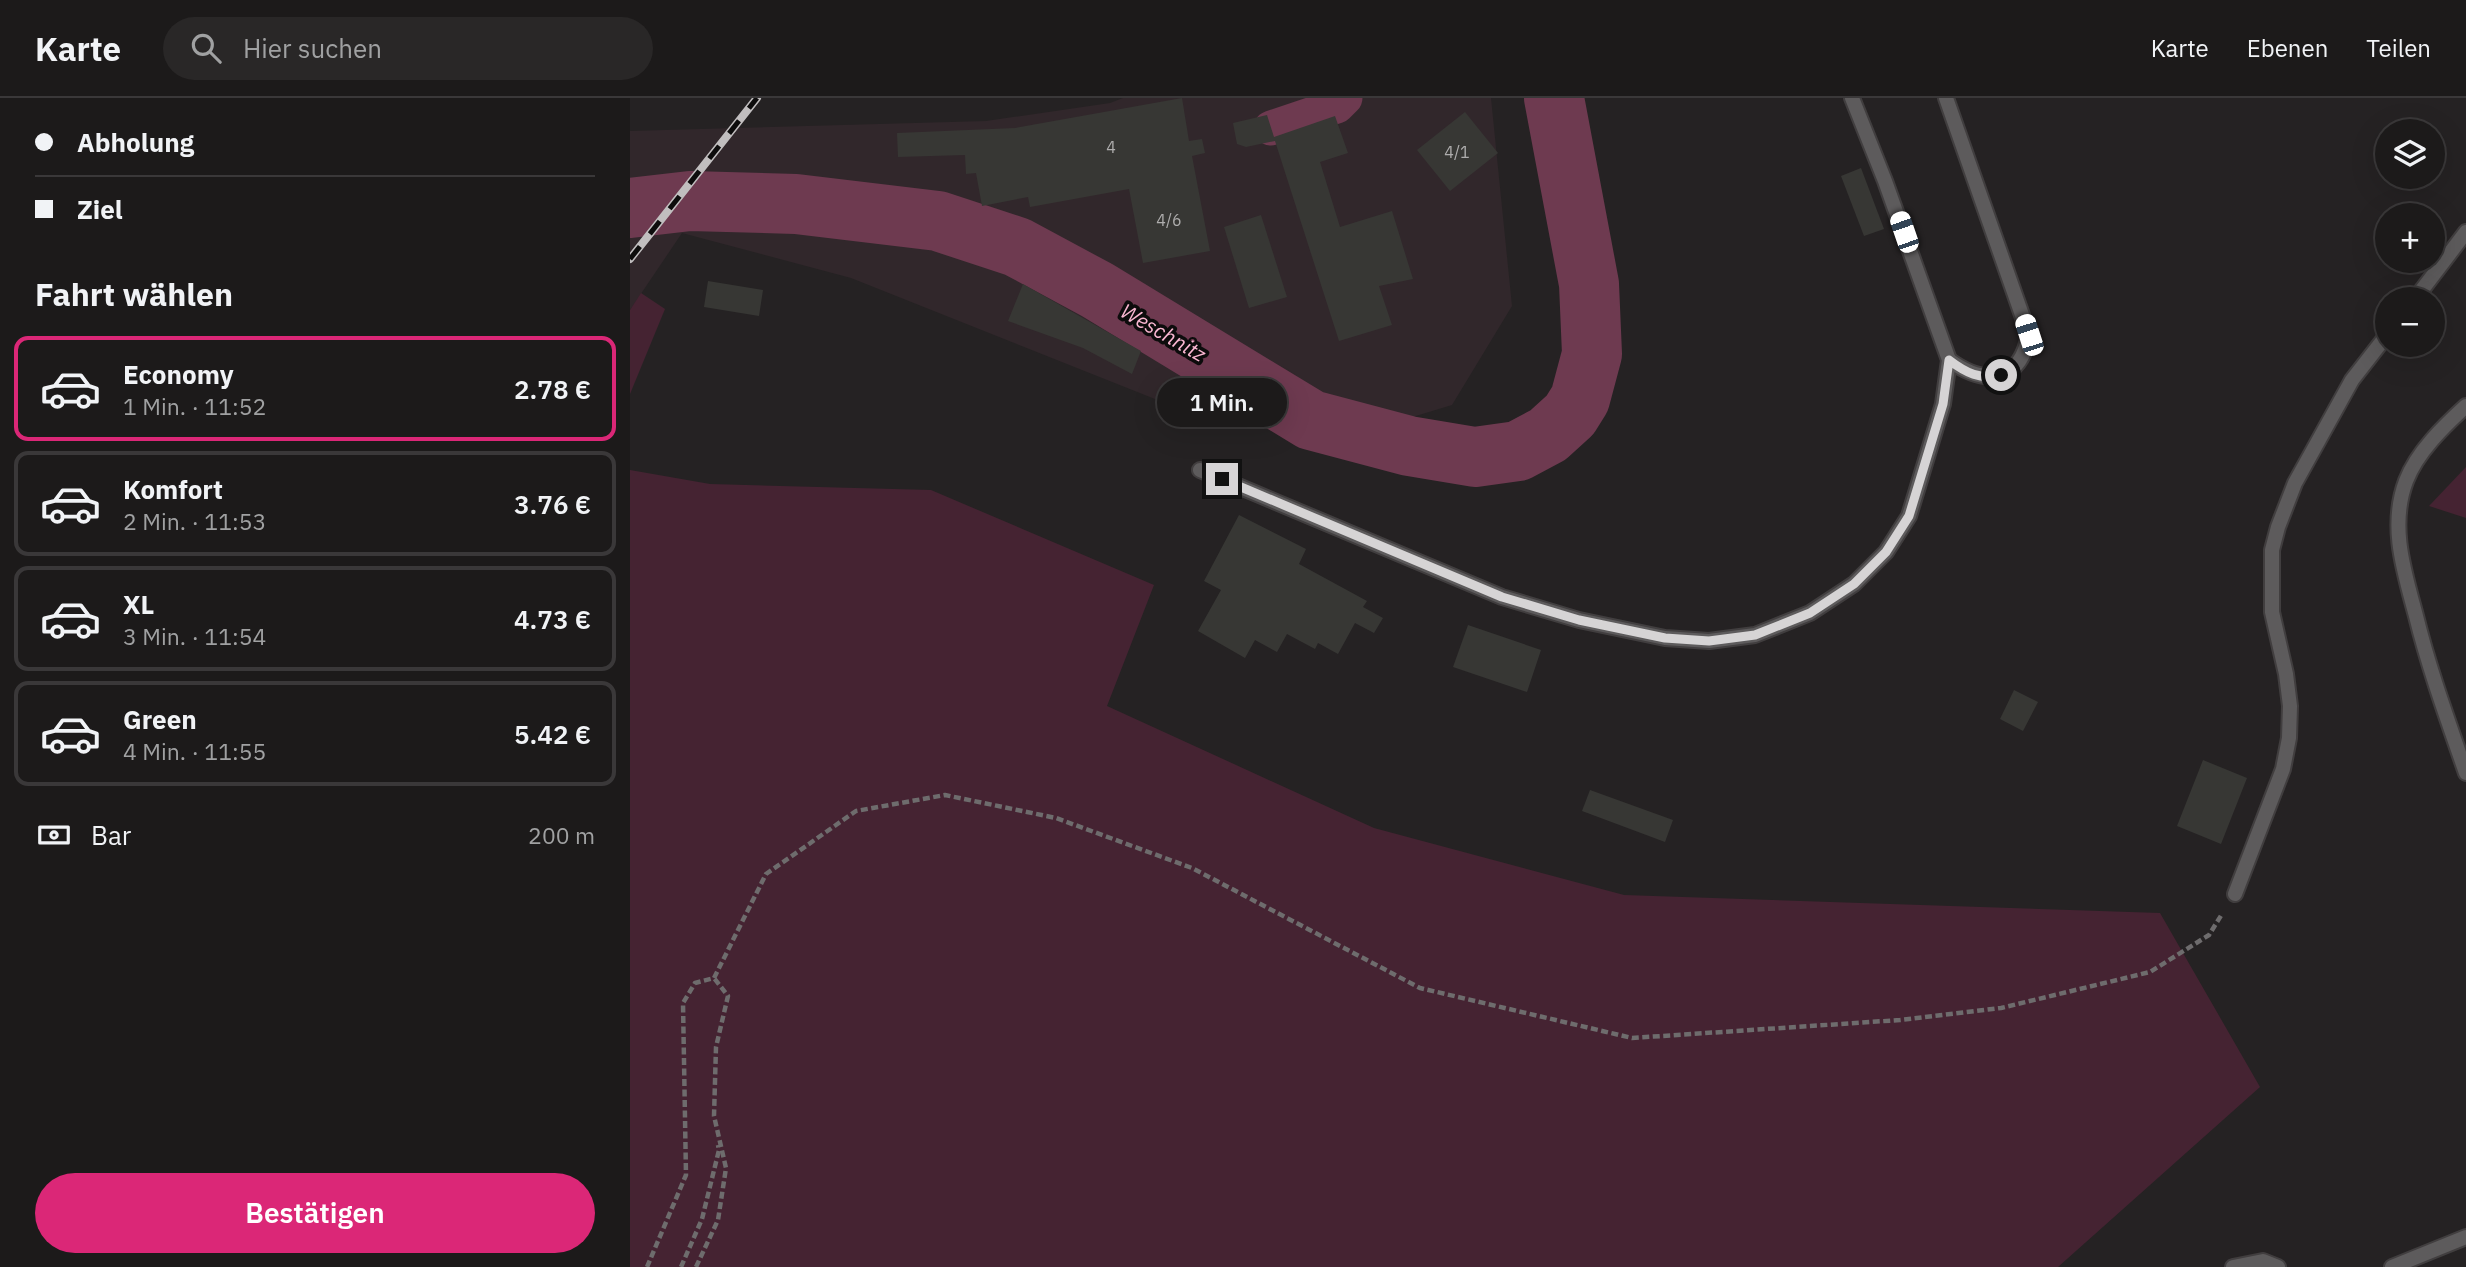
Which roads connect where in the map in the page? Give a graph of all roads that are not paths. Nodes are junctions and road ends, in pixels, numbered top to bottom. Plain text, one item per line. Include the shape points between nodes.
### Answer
1 (1852, 98) edge
2 (1946, 98) edge
3 (2466, 232) edge
4 (2424, 287) edge
5 (2375, 351) edge
6 (1949, 360) junction
7 (2466, 407) edge
8 (1200, 470) dead end
9 (2466, 773) edge
10 (2235, 894) road end
11 (2466, 1237) edge
12 (2233, 1267) edge
13 (2278, 1267) edge
14 (2392, 1267) edge

1 - 6 lane
2 - 6 lane via 2029,335 2017,364 2001,375 1987,378 1966,373
3 - 4 lane
5 - 10 lane via 2346,391 2295,483 2272,550 2272,612 2286,674 2289,738 2283,769
6 - 8 lane via 1943,404 1909,516 1886,552 1854,584 1810,613 1755,635 1709,641 1665,638 1579,620 1502,597
7 - 9 lane via 2425,449 2407,479 2398,532 2429,667
11 - 14 lane
12 - 13 lane via 2263,1261

